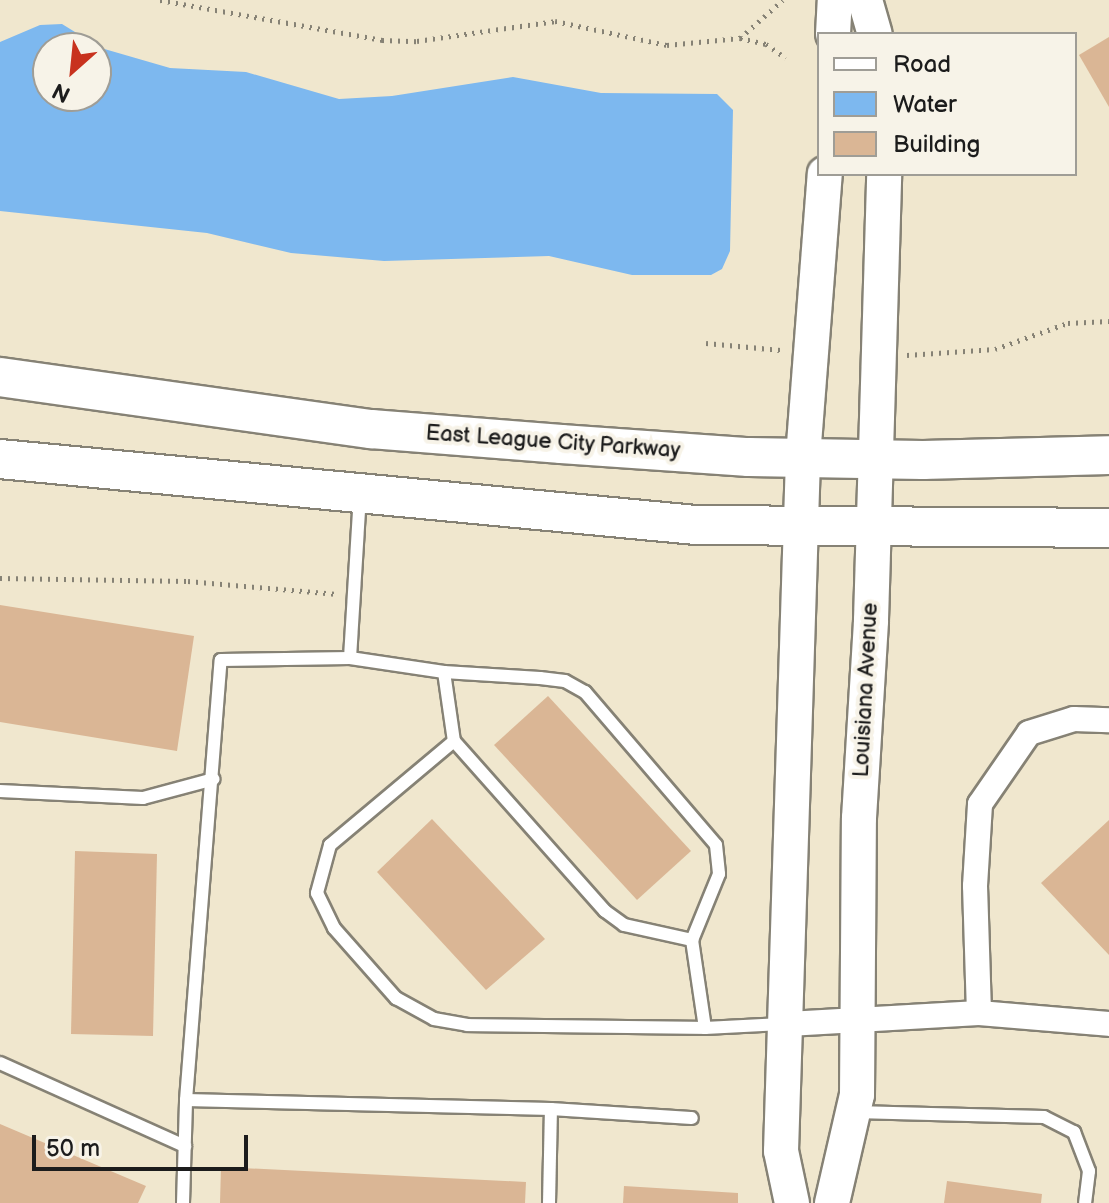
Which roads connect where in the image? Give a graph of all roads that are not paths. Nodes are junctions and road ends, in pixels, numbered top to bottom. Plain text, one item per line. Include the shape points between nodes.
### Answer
1 (835, 0) edge
2 (865, 0) edge
3 (833, 32) edge
4 (874, 32) edge
5 (825, 176) edge
6 (884, 176) edge
7 (0, 377) edge
8 (1109, 455) edge
9 (803, 457) junction
10 (875, 458) junction
11 (0, 459) edge
12 (360, 496) junction
13 (802, 528) junction
14 (1109, 528) edge
15 (874, 529) junction
16 (350, 658) junction
17 (444, 672) junction
18 (1109, 720) edge
19 (454, 741) junction
20 (214, 779) junction
21 (0, 791) edge
22 (692, 940) junction
23 (979, 1013) junction
24 (857, 1017) junction
25 (788, 1024) junction
26 (1109, 1024) edge
27 (705, 1028) junction
28 (0, 1063) edge
29 (186, 1100) junction
30 (551, 1109) junction
31 (853, 1112) junction
32 (692, 1118) dead end
33 (185, 1146) junction
34 (183, 1203) edge
35 (549, 1203) edge
36 (792, 1203) edge
37 (832, 1203) edge
38 (1085, 1203) edge

1 - 3 street
2 - 4 street
5 - 9 street
6 - 10 street, Louisiana Avenue
7 - 9 main road, East League City Parkway via 371,429
8 - 10 main road, East League City Parkway
9 - 10 main road, East League City Parkway
9 - 13 street
10 - 15 street, Louisiana Avenue
11 - 12 main road
12 - 13 main road via 696,525
12 - 16 lane
13 - 15 main road
13 - 25 street
14 - 15 main road
15 - 24 street, Louisiana Avenue via 859,818
16 - 17 lane
16 - 20 lane via 221,660
17 - 19 lane
17 - 22 lane via 565,681 585,692 716,845 719,874
18 - 23 street via 1074,719 1029,733 980,804 975,886
19 - 22 lane via 605,911 624,925
19 - 27 lane via 330,845 317,893 334,928 396,998 434,1019 467,1025
20 - 21 lane via 143,798
20 - 29 lane
22 - 27 lane
23 - 24 street
23 - 26 street
24 - 25 street
24 - 31 street, Louisiana Avenue
25 - 27 lane
25 - 36 street via 781,1151
28 - 33 lane
29 - 30 lane
29 - 33 lane
30 - 32 lane
30 - 35 lane
31 - 37 street, Louisiana Avenue
31 - 38 lane via 1044,1117 1074,1132 1089,1171
33 - 34 lane

